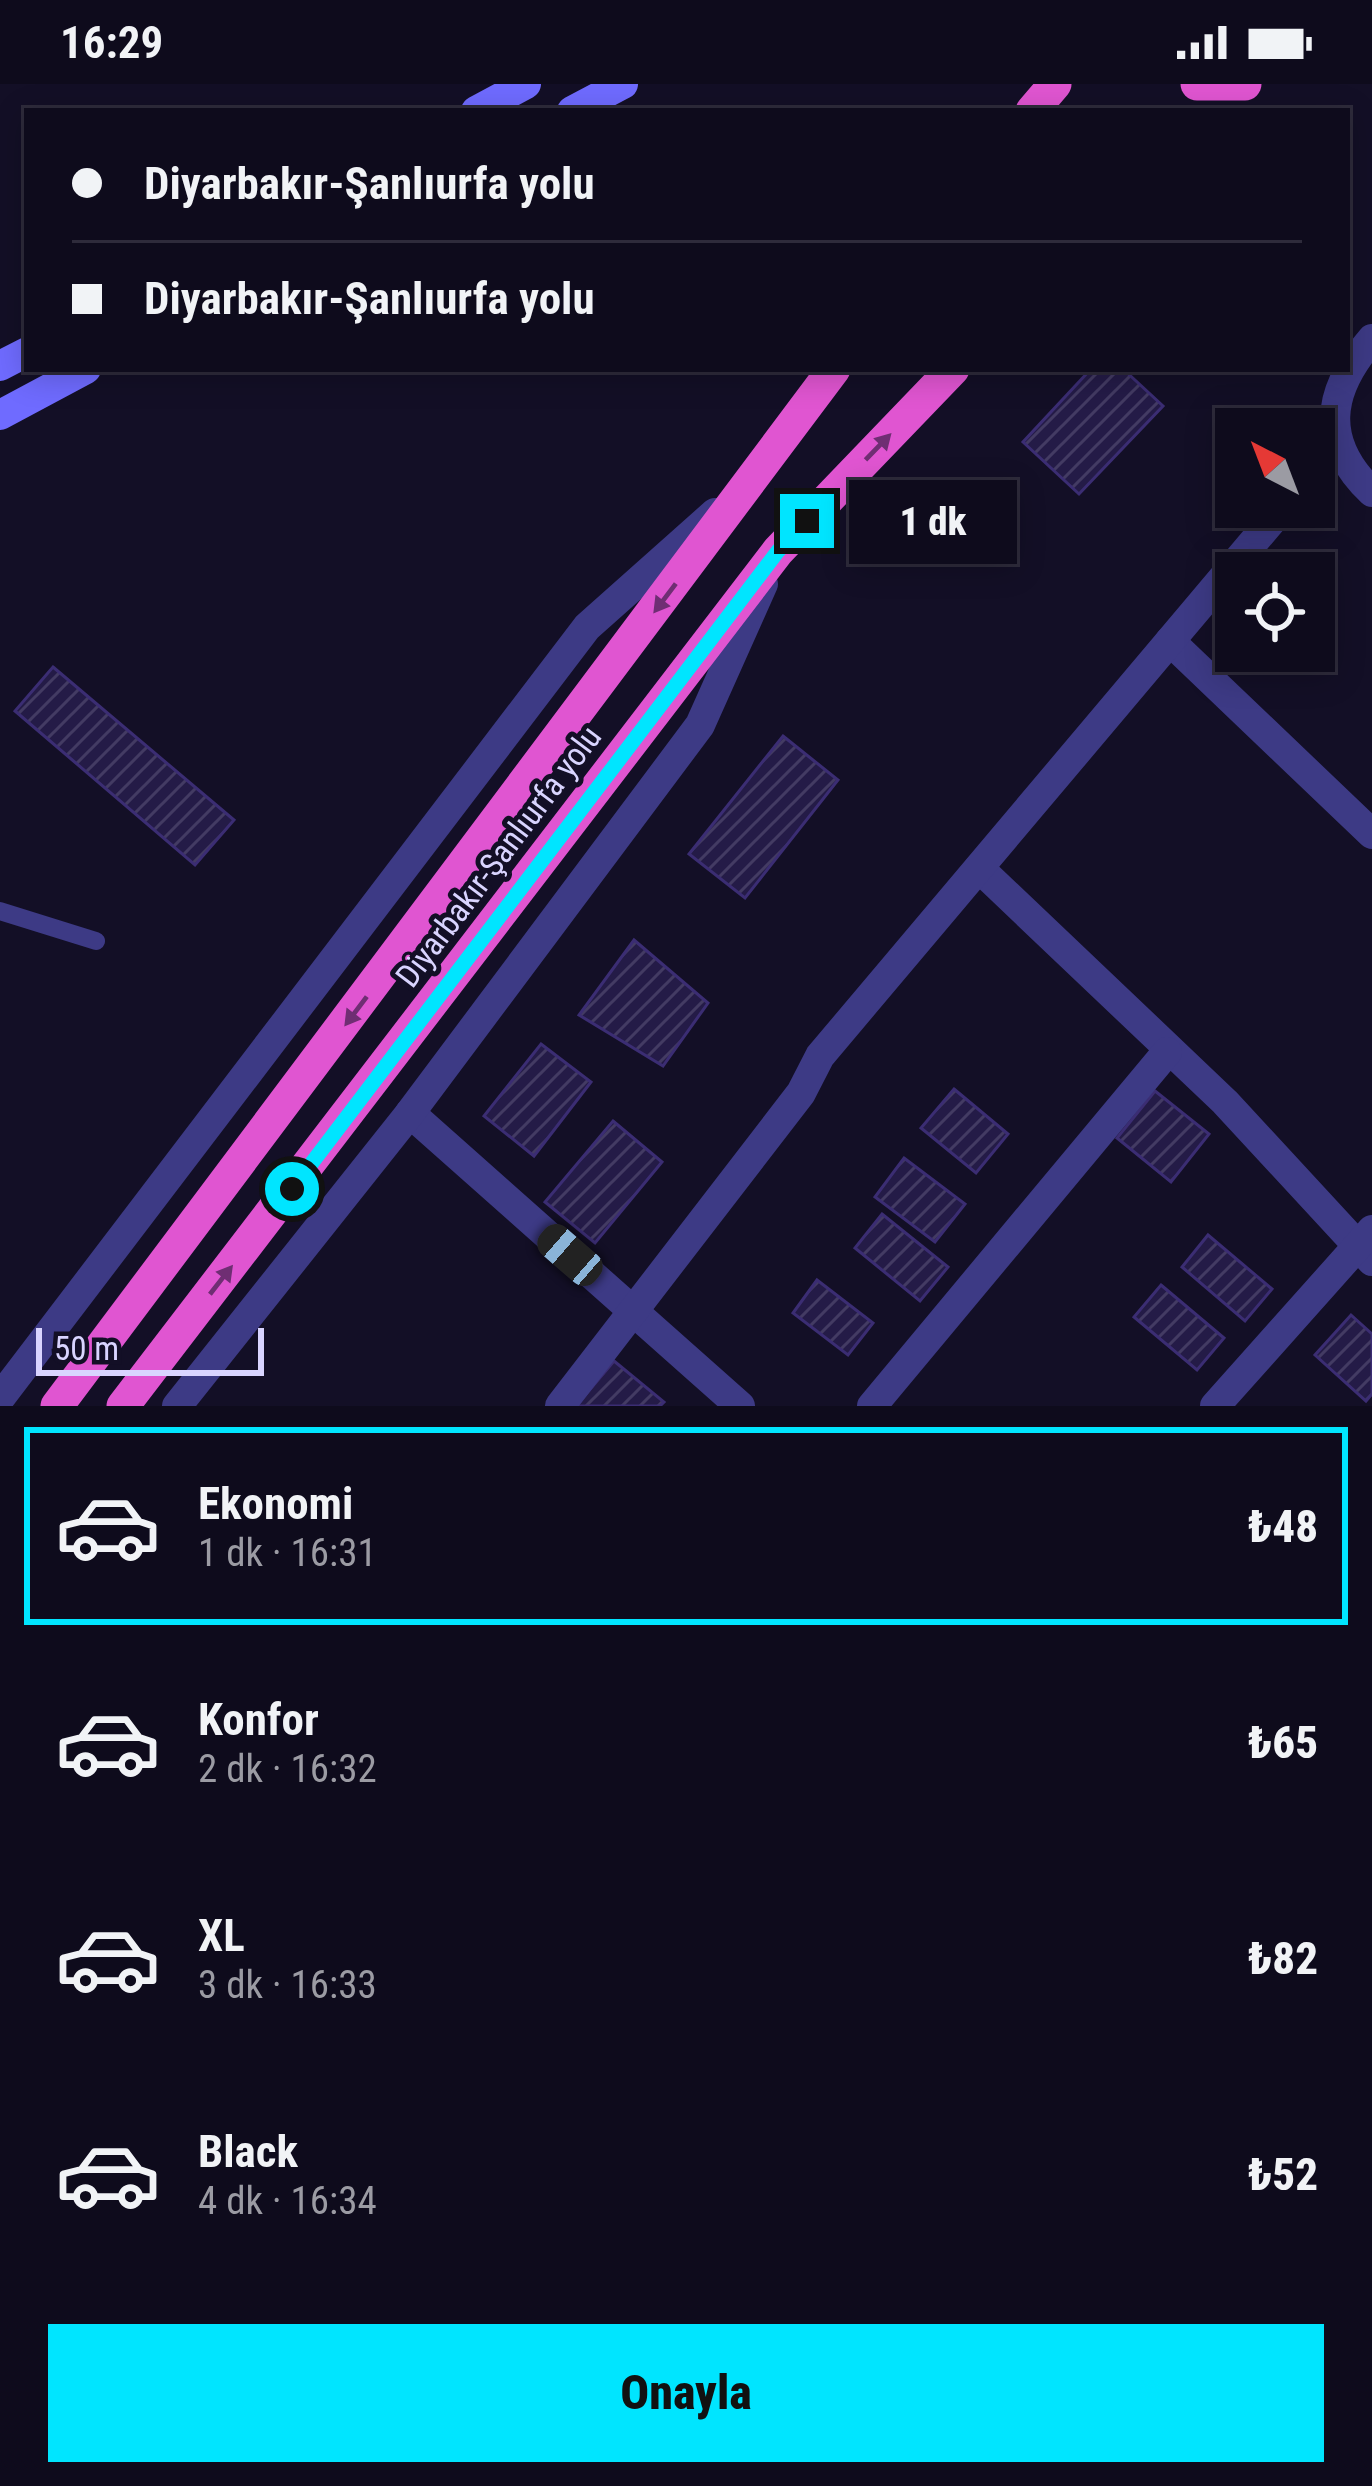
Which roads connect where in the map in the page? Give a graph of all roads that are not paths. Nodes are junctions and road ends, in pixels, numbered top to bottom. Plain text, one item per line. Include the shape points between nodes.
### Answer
1 (623, 84) edge
2 (1055, 84) edge
3 (519, 86) edge
4 (481, 108) edge
5 (578, 108) edge
6 (1035, 108) edge
7 (1372, 339) edge
8 (80, 372) edge
9 (832, 372) edge
10 (950, 372) edge
11 (0, 415) edge
12 (1338, 443) junction
13 (1335, 446) edge
14 (753, 478) junction
15 (1372, 492) edge
16 (1265, 528) edge
17 (778, 551) junction
18 (1170, 641) junction
19 (1372, 834) edge
20 (979, 868) junction
21 (0, 911) edge
22 (96, 941) dead end
23 (1167, 1052) junction
24 (410, 1113) junction
25 (1367, 1246) edge
26 (634, 1312) junction
27 (0, 1398) edge
28 (57, 1406) edge
29 (123, 1406) edge
30 (177, 1406) edge
31 (560, 1406) edge
32 (740, 1406) edge
33 (872, 1406) edge
34 (1215, 1406) edge

1 - 5 main road
2 - 6 highway
3 - 4 main road
7 - 12 street via 1338,399
8 - 11 main road
9 - 14 highway, Diyarbakır-Şanlıurfa yolu
17 -> 10 highway, Diyarbakır-Şanlıurfa yolu
12 - 13 street
12 - 15 street via 1343,462
14 - 27 street via 587,627
14 -> 28 highway, Diyarbakır-Şanlıurfa yolu
16 - 18 street
17 - 24 street via 700,725
29 -> 17 highway, Diyarbakır-Şanlıurfa yolu
18 - 19 street
18 - 20 street
20 - 23 street
20 - 26 street via 820,1056
21 - 22 lane
23 - 25 street
23 - 33 street
24 - 26 street
24 - 30 street
25 - 34 street
26 - 31 street
26 - 32 street

